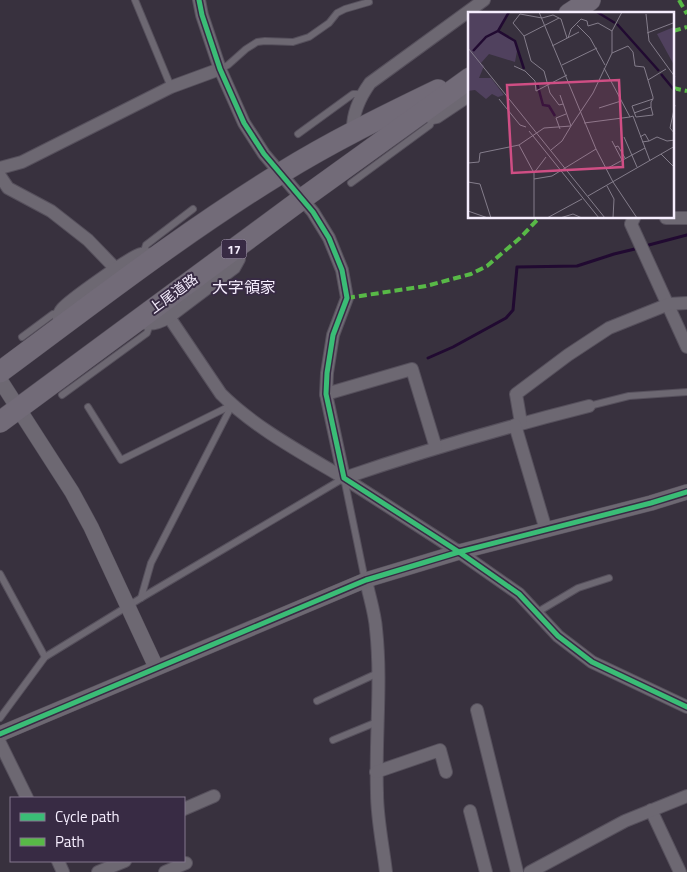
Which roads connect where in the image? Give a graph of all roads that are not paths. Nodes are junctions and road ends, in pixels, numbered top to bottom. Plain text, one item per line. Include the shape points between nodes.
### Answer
1 (135, 0) edge
2 (199, 0) edge
3 (484, 0) edge
4 (590, 0) edge
5 (369, 2) dead end
6 (573, 12) edge
7 (220, 69) junction
8 (468, 78) edge
9 (468, 79) edge
10 (171, 87) junction
11 (362, 94) junction
12 (468, 96) edge
13 (429, 115) junction
14 (353, 132) junction
15 (298, 134) dead end
16 (0, 168) edge
17 (280, 173) junction
18 (0, 176) edge
19 (351, 183) dead end
20 (302, 199) junction
21 (193, 210) dead end
22 (674, 218) edge
23 (687, 218) edge
24 (634, 219) edge
25 (238, 246) junction
26 (150, 256) junction
27 (116, 269) junction
28 (669, 304) junction
29 (687, 304) edge
30 (169, 316) junction
31 (60, 320) junction
32 (144, 322) junction
33 (22, 337) dead end
34 (687, 347) edge
35 (0, 372) edge
36 (0, 380) edge
37 (687, 392) edge
38 (62, 394) dead end
39 (326, 394) junction
40 (232, 405) junction
41 (589, 406) joint
42 (88, 407) dead end
43 (18, 408) junction
44 (0, 422) edge
45 (518, 424) junction
46 (436, 448) junction
47 (344, 478) junction
48 (687, 492) edge
49 (546, 530) junction
50 (459, 552) junction
51 (0, 574) edge
52 (609, 578) dead end
53 (366, 580) junction
54 (141, 598) junction
55 (128, 606) junction
56 (536, 613) junction
57 (45, 657) junction
58 (156, 667) junction
59 (378, 673) junction
60 (317, 701) dead end
61 (687, 707) edge
62 (477, 710) dead end
63 (0, 718) edge
64 (377, 722) junction
65 (0, 734) edge
66 (333, 740) dead end
67 (0, 743) edge
68 (376, 772) junction
69 (446, 772) dead end
70 (214, 796) dead end
71 (687, 796) edge
72 (27, 797) edge
73 (185, 809) edge
74 (651, 810) junction
75 (470, 811) dead end
76 (123, 862) edge
77 (186, 864) dead end
78 (98, 872) edge
79 (165, 872) edge
80 (386, 872) edge
81 (486, 872) edge
82 (517, 872) edge
83 (530, 872) edge
84 (680, 872) edge

1 - 10 lane
2 - 7 street
3 - 11 street via 370,83
4 - 6 highway
5 - 7 lane via 345,9 301,40 257,42
7 - 10 street
7 - 17 street via 244,123
8 - 14 highway, 上尾道路 / 17
9 - 13 highway, 上尾道路 / 17
10 - 16 street via 22,162
11 - 14 street
11 - 15 lane via 353,94
12 - 13 street via 443,115
13 - 19 lane via 430,125
13 - 20 highway, 上尾道路 / 17
14 - 17 highway, 上尾道路 / 17
17 - 20 street
17 - 26 highway, 上尾道路 / 17
18 - 27 street via 8,188 51,212 88,240
20 - 25 highway, 上尾道路 / 17
20 - 39 street via 329,238 342,270 347,298 333,335
21 - 26 lane via 146,245
22 - 23 street
24 - 28 street via 631,224
25 - 30 street via 239,259 234,268
25 - 32 highway, 上尾道路 / 17
26 - 27 street via 133,256
26 - 31 highway, 上尾道路 / 17
27 - 31 street via 62,309
28 - 29 street
28 - 34 street
28 - 45 street via 609,328 516,394
30 - 32 street via 160,322
30 - 40 street via 221,394
31 - 33 lane via 54,314
31 - 35 highway, 上尾道路 / 17
32 - 38 lane via 147,332
32 - 43 highway, 上尾道路 / 17
36 - 43 street
37 - 41 lane via 629,396
39 - 46 street via 412,369
39 - 47 street
40 - 42 lane via 121,460
40 - 47 street via 279,439
40 - 54 lane via 151,563
41 - 45 street
43 - 44 highway, 上尾道路 / 17
43 - 55 street via 72,492
45 - 46 street
45 - 49 street
46 - 47 street
47 - 50 street
47 - 53 lane
47 - 54 lane
48 - 49 street
49 - 50 street
50 - 53 street
50 - 56 street via 519,594
51 - 57 lane
52 - 56 lane via 578,588
53 - 58 street
53 - 59 street via 376,627
54 - 55 lane
55 - 57 lane
55 - 58 street
56 - 61 street via 558,636 592,662
57 - 63 lane
58 - 65 street
59 - 60 lane
59 - 64 street
62 - 82 street
64 - 66 lane
64 - 68 street
67 - 72 street
68 - 69 street via 440,750
68 - 80 street
70 - 73 street
71 - 74 street
74 - 83 street
74 - 84 street
75 - 81 street
76 - 78 street
77 - 79 street

